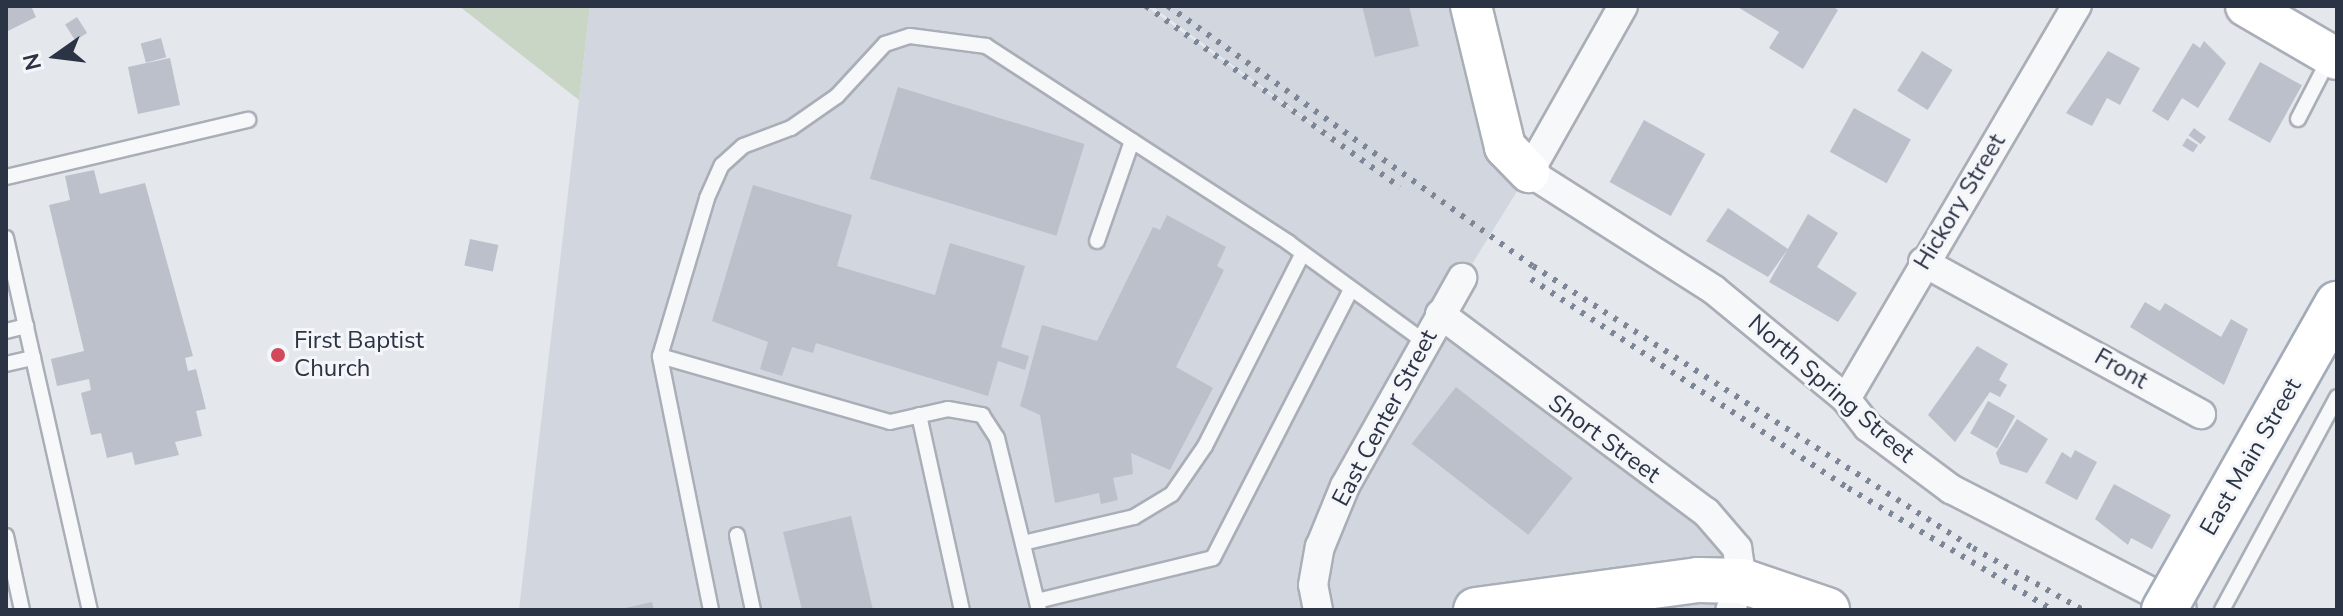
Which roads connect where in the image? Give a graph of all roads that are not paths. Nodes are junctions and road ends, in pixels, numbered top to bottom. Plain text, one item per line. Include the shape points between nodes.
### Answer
1 (1471, 6) edge
2 (1623, 6) edge
3 (2077, 6) edge
4 (2246, 6) edge
5 (2334, 57) edge
6 (2298, 119) dead end
7 (248, 120) dead end
8 (1132, 141) junction
9 (1529, 172) junction
10 (6, 177) edge
11 (6, 238) edge
12 (1097, 241) dead end
13 (1303, 253) junction
14 (1923, 262) junction
15 (1462, 278) dead end
16 (1351, 289) junction
17 (2337, 304) edge
18 (1440, 314) junction
19 (26, 326) junction
20 (6, 331) edge
21 (1425, 342) junction
22 (660, 356) junction
23 (33, 358) junction
24 (6, 364) edge
25 (2337, 397) edge
26 (1846, 399) junction
27 (2201, 414) dead end
28 (919, 415) junction
29 (737, 535) dead end
30 (6, 536) edge
31 (1023, 543) junction
32 (1736, 596) edge
33 (1038, 606) edge
34 (22, 610) edge
35 (90, 610) edge
36 (711, 610) edge
37 (753, 610) edge
38 (962, 610) edge
39 (1318, 610) edge
40 (1476, 610) edge
41 (1827, 610) edge
42 (2164, 610) edge
43 (2186, 610) edge
44 (2222, 610) edge

1 - 9 main road via 1505,147
2 - 9 street
3 - 14 street, Hickory Street
4 - 5 main road
5 - 6 lane
7 - 10 lane
8 - 12 lane
8 - 13 lane
8 - 22 lane via 986,46 910,36 885,44 837,96 791,128 743,146 722,165
9 - 26 street, North Spring Street via 1714,290
11 - 19 lane
13 - 16 lane
13 - 31 lane via 1205,446 1172,494 1134,517
14 - 26 street, Hickory Street
14 - 27 street, Front
15 - 18 street, East Center Street
16 - 21 lane
16 - 33 lane via 1213,558
17 - 42 main road, East Main Street, bridge
18 - 21 street, East Center Street
18 - 32 street, Short Street via 1706,512 1737,548
19 - 20 lane
19 - 23 lane
21 - 39 street, East Center Street via 1364,448 1320,547 1313,585
22 - 28 lane via 890,422
22 - 36 lane
23 - 24 lane
23 - 35 lane
25 - 44 lane
26 - 43 street, North Spring Street via 1868,427 1951,489
28 - 31 lane via 948,409 982,415 997,438
28 - 38 lane
29 - 37 lane
30 - 34 lane
31 - 33 lane
32 - 40 main road via 1611,587
32 - 41 main road

